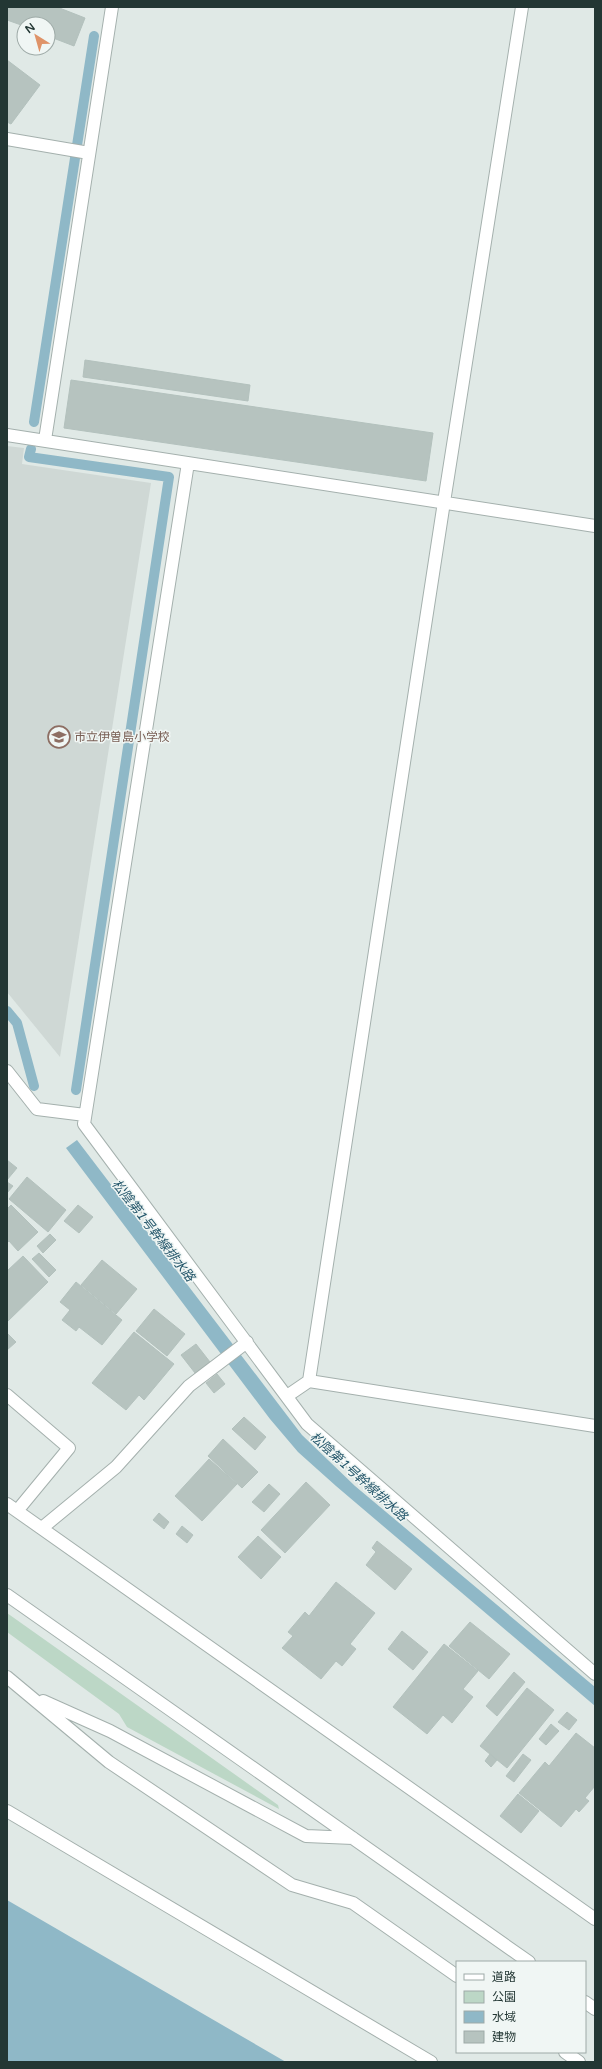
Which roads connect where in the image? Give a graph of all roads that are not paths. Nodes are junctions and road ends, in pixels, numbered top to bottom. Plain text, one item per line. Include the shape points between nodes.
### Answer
1 (112, 7) edge
2 (522, 7) edge
3 (7, 139) edge
4 (87, 153) junction
5 (7, 435) edge
6 (45, 440) junction
7 (188, 462) junction
8 (444, 502) junction
9 (595, 526) edge
10 (7, 1071) edge
11 (85, 1114) junction
12 (244, 1344) junction
13 (309, 1381) junction
14 (7, 1395) edge
15 (287, 1396) junction
16 (595, 1426) edge
17 (12, 1507) edge
18 (42, 1528) junction
19 (7, 1595) edge
20 (595, 1674) edge
21 (7, 1677) edge
22 (7, 1684) edge
23 (28, 1694) junction
24 (7, 1811) edge
25 (353, 1838) junction
26 (595, 1919) edge
27 (528, 1961) edge
28 (456, 1975) edge
29 (586, 2003) edge
30 (595, 2009) edge
31 (566, 2053) edge
32 (431, 2062) edge
33 (579, 2062) edge

1 - 4 street
2 - 8 street
3 - 4 street
4 - 6 street
5 - 6 street
6 - 7 street
7 - 8 street
7 - 11 street
8 - 9 street
8 - 13 street
10 - 11 street via 37,1109
11 - 12 street via 84,1124
12 - 15 street
12 - 18 street via 189,1386 116,1467
13 - 15 street
13 - 16 street
14 - 17 street via 70,1448
15 - 20 street via 307,1424
17 - 18 street
18 - 26 street
19 - 25 street
21 - 23 street
22 - 23 street
23 - 25 street via 110,1731 306,1836
23 - 28 street via 109,1762 292,1885 352,1903
24 - 32 street
25 - 27 street
29 - 30 street
31 - 33 street

